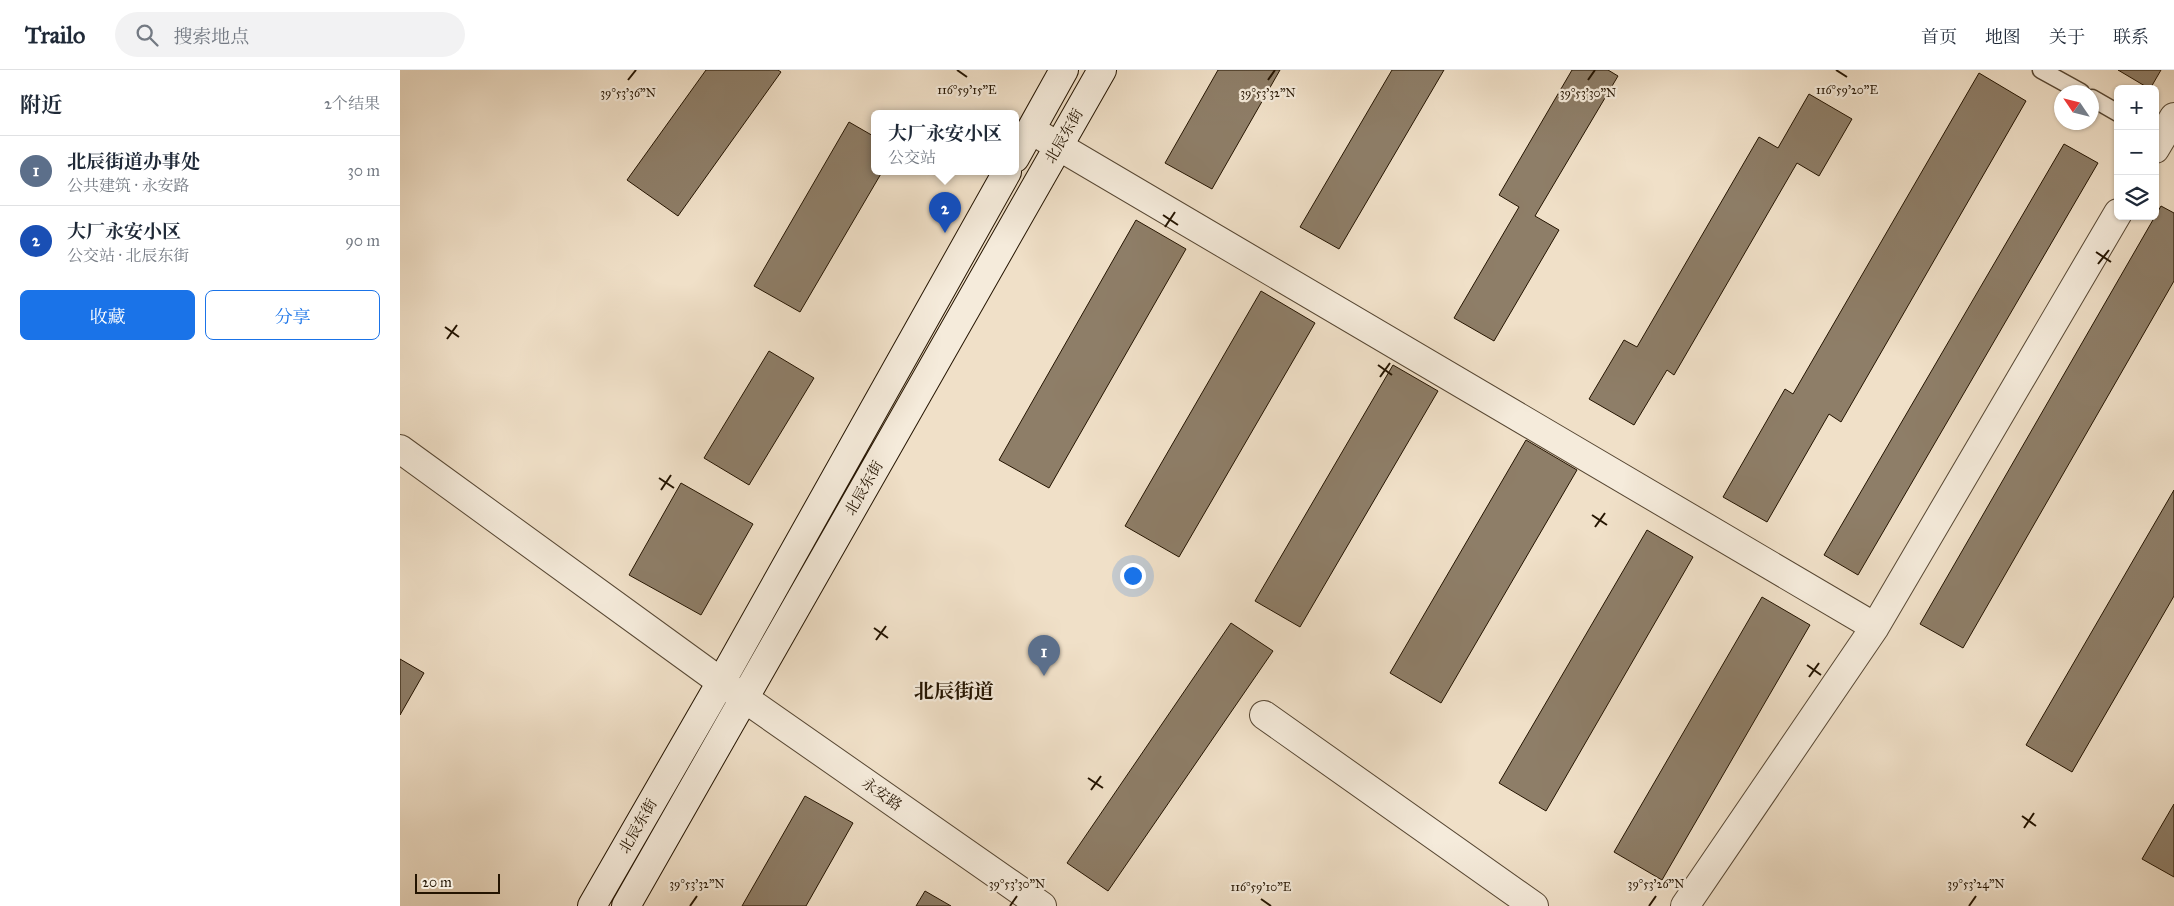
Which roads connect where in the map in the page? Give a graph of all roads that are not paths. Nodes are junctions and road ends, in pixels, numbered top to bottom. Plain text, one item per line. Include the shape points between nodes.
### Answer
1 (1064, 70) edge
2 (1102, 70) edge
3 (2041, 70) edge
4 (2068, 85) edge
5 (2099, 102) edge
6 (2114, 111) edge
7 (1031, 130) junction
8 (1019, 151) edge
9 (1005, 175) edge
10 (2114, 220) edge
11 (400, 448) edge
12 (1876, 627) junction
13 (721, 682) junction
14 (744, 698) junction
15 (1264, 715) dead end
16 (592, 906) edge
17 (626, 906) edge
18 (1042, 906) edge
19 (1534, 906) edge
20 (1684, 906) edge

1 - 7 street
2 - 14 street, 北辰东街
3 - 4 lane
5 - 6 lane
7 - 8 street
7 - 12 street
9 - 13 street, 北辰东街
10 - 12 street
11 - 13 street, 永安路
12 - 20 street
13 - 14 street, 永安路
13 - 16 street, 北辰东街
14 - 17 street, 北辰东街
14 - 18 street, 永安路
15 - 19 street

